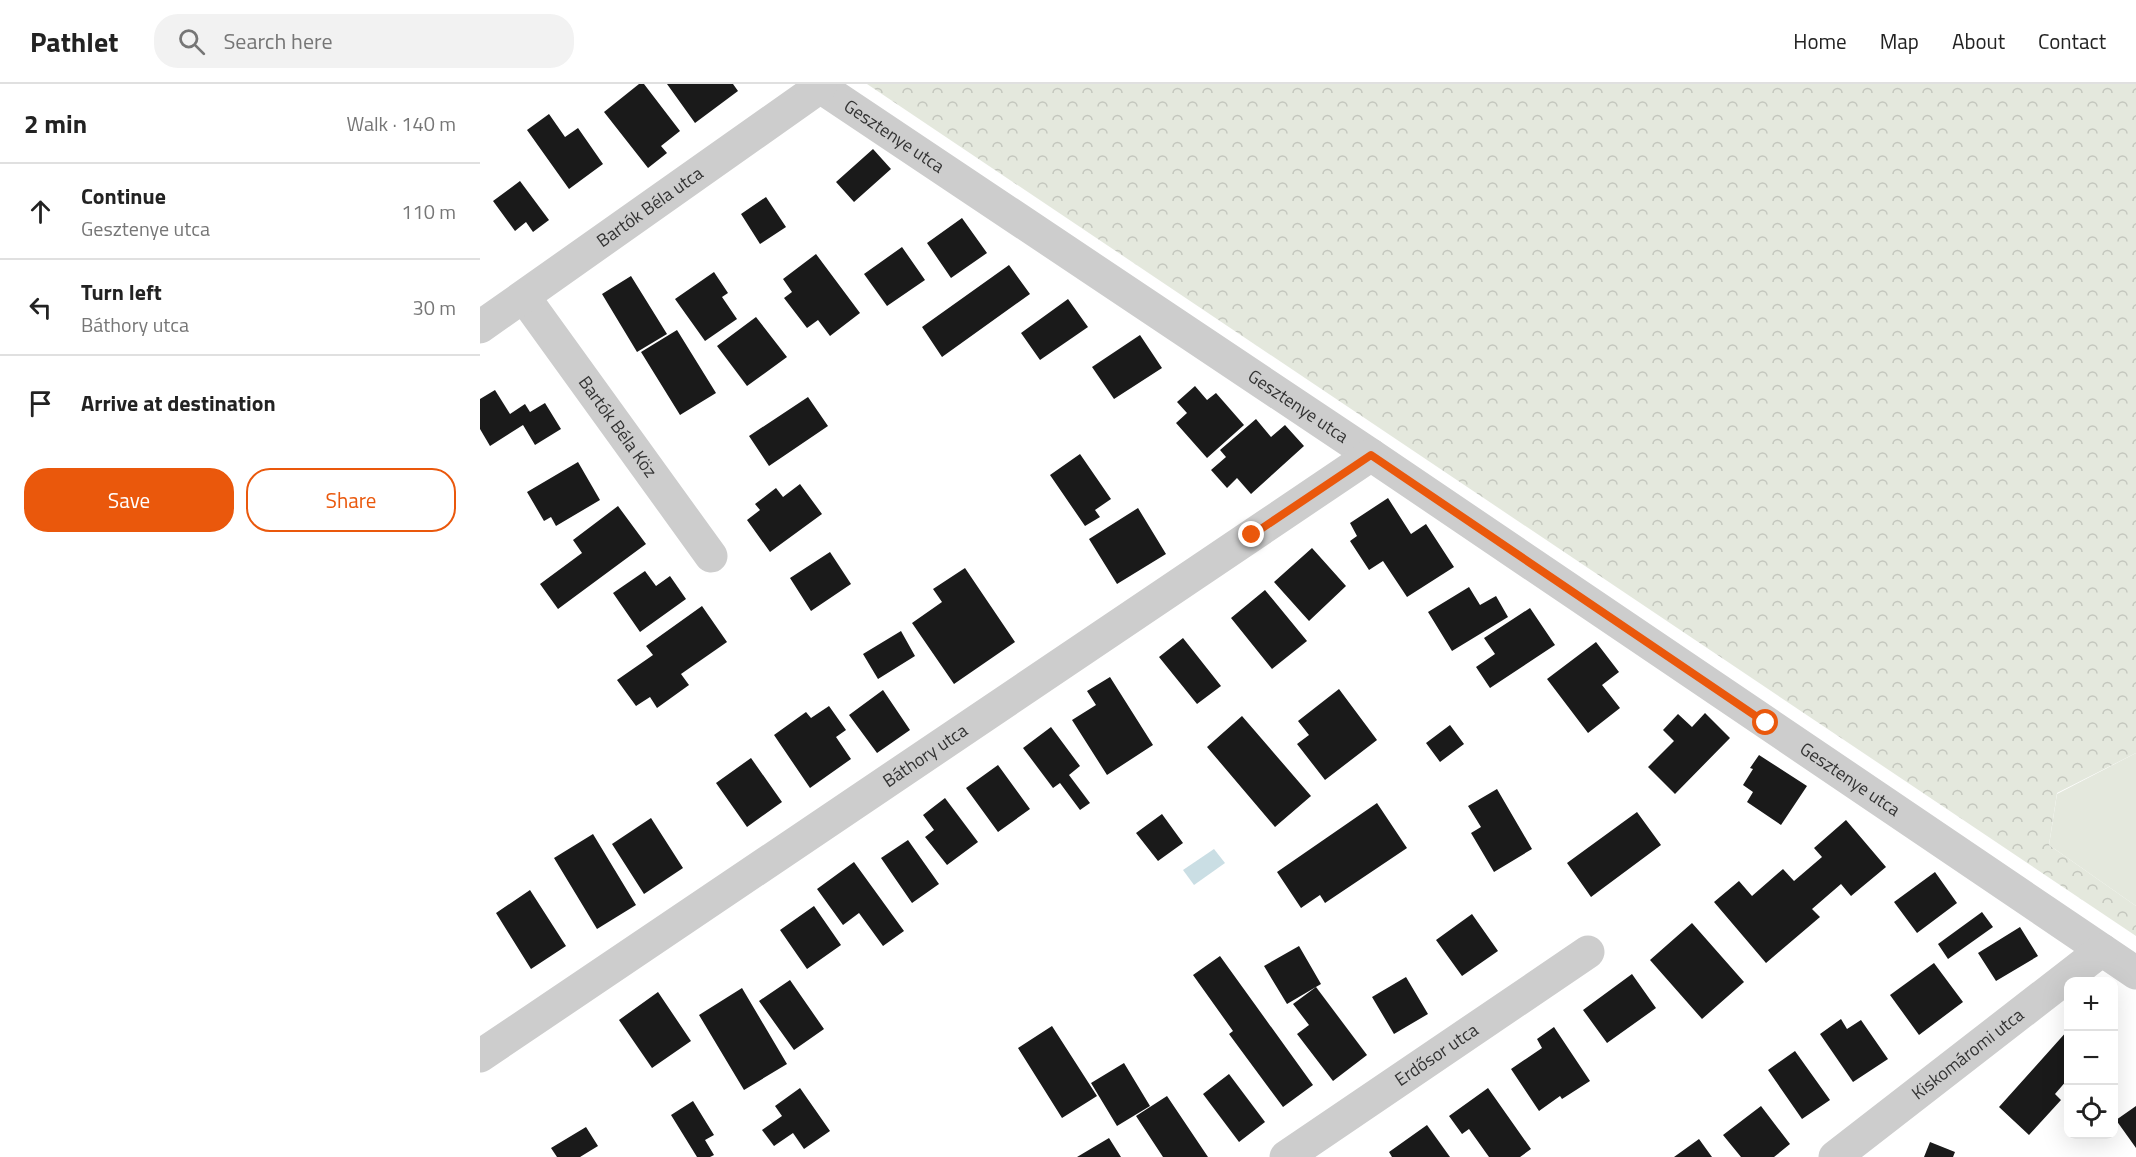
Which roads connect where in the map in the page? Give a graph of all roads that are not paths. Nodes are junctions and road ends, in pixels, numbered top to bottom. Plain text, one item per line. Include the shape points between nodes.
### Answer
1 (818, 86) edge
2 (524, 297) junction
3 (480, 327) edge
4 (1371, 455) junction
5 (711, 556) dead end
6 (2102, 950) junction
7 (1588, 952) dead end
8 (2136, 973) edge
9 (480, 1056) edge
10 (1286, 1157) edge
11 (1835, 1157) edge

1 - 2 street, Bartók Béla utca
1 - 4 street, Gesztenye utca
2 - 3 street, Bartók Béla utca
2 - 5 street, Bartók Béla Köz
4 - 6 street, Gesztenye utca
4 - 9 street, Báthory utca
6 - 8 street, Gesztenye utca
6 - 11 street, Kiskomáromi utca
7 - 10 street, Erdősor utca

